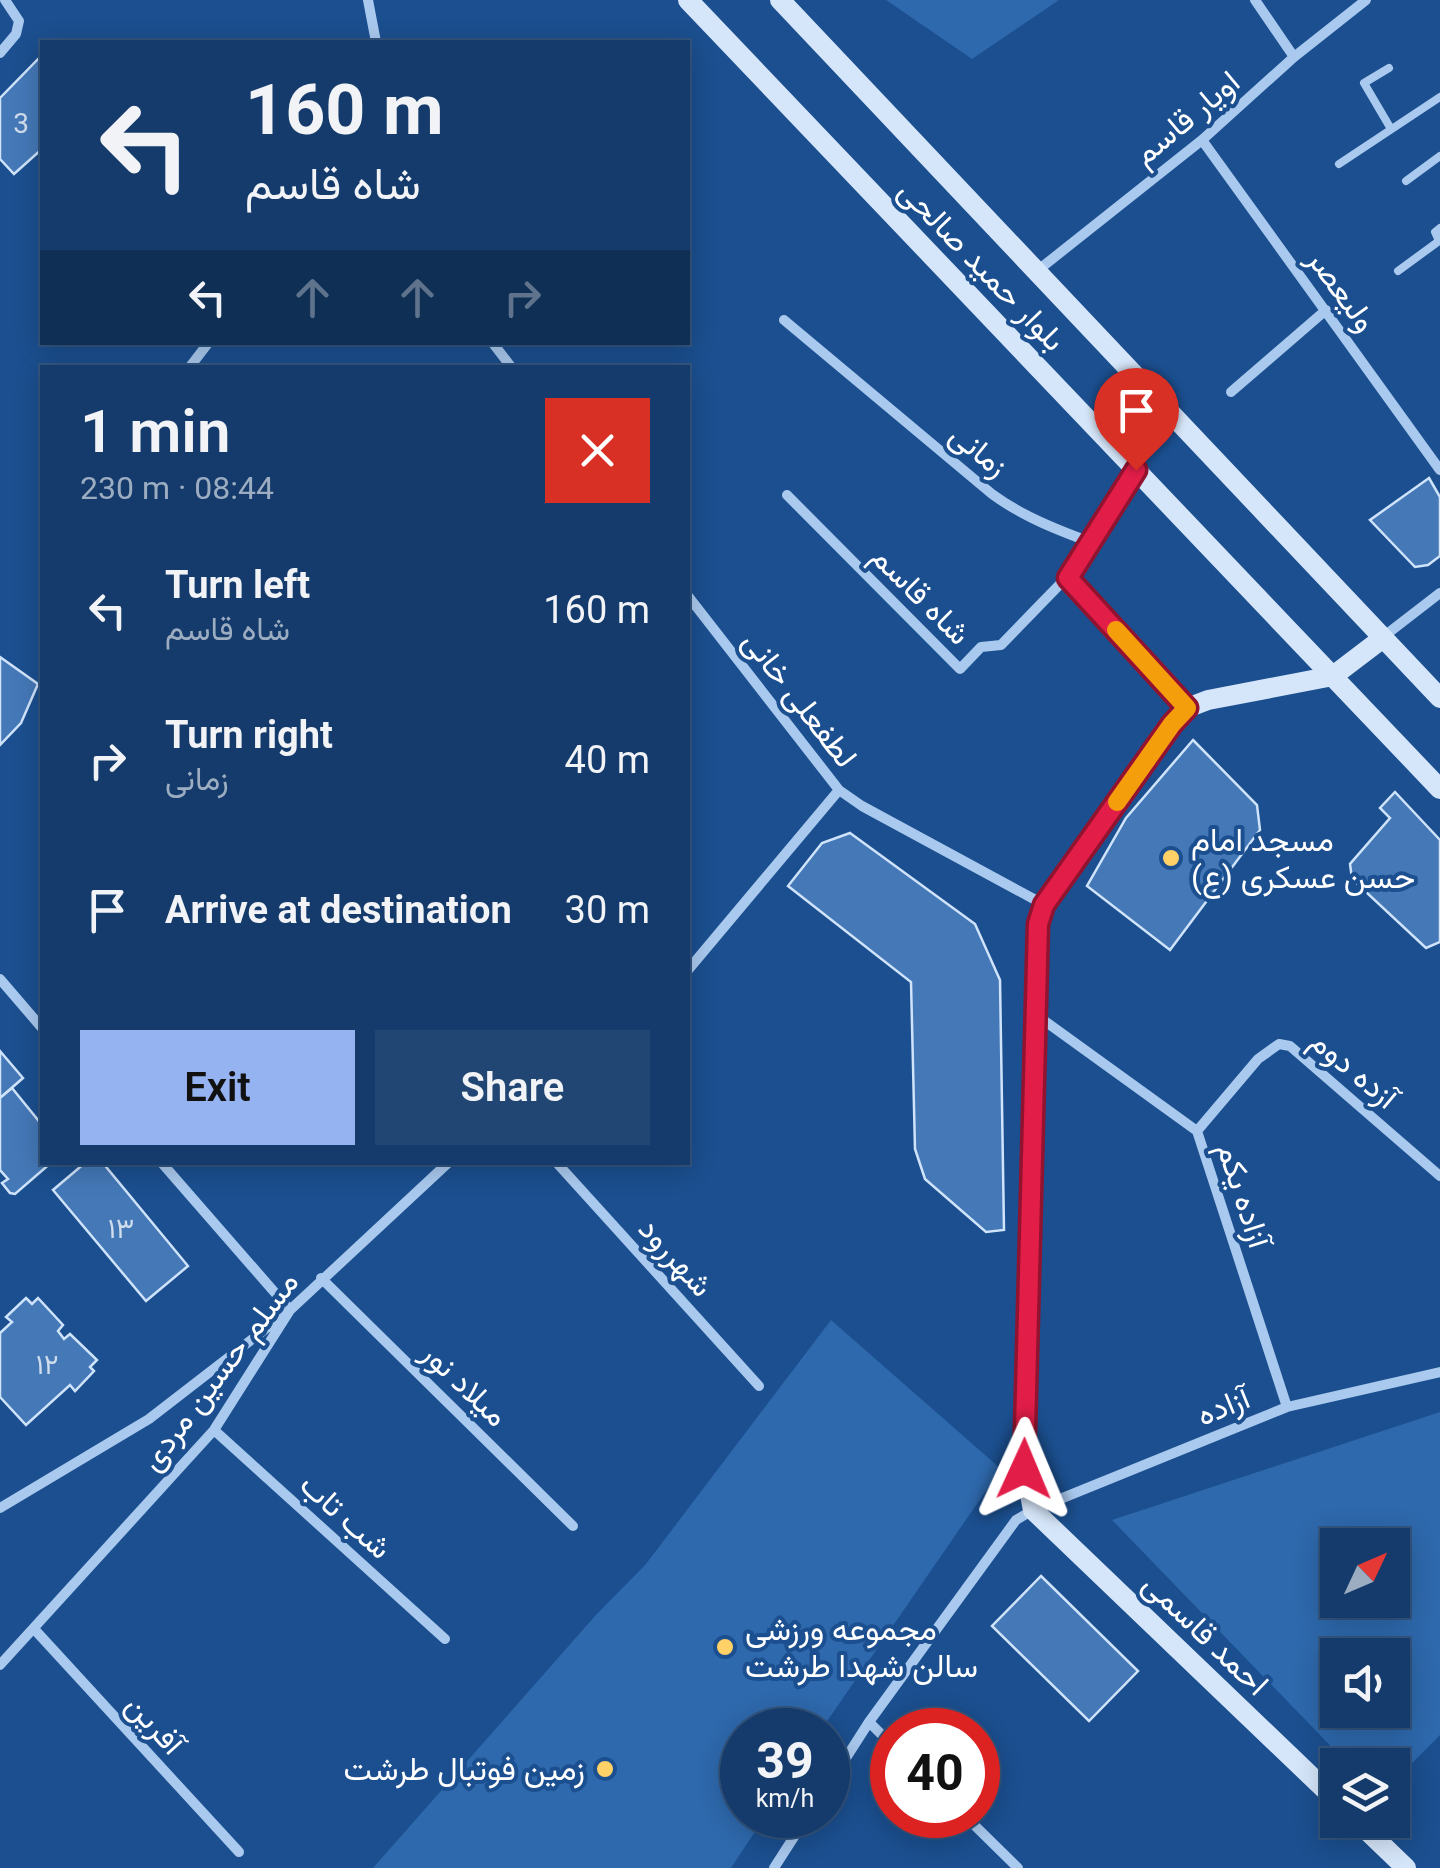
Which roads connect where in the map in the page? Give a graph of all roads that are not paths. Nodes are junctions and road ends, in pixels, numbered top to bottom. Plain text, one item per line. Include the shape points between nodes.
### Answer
1 (6, 0) edge
2 (368, 0) edge
3 (688, 0) edge
4 (780, 0) edge
5 (1254, 0) edge
6 (1366, 0) edge
7 (376, 40) edge
8 (0, 53) edge
9 (1294, 56) junction
10 (1389, 68) dead end
11 (1440, 97) edge
12 (1390, 129) junction
13 (1202, 140) junction
14 (1440, 156) edge
15 (1339, 164) dead end
16 (1406, 181) dead end
17 (1440, 228) edge
18 (1037, 271) junction
19 (1398, 271) dead end
20 (1326, 310) junction
21 (784, 320) dead end
22 (494, 345) edge
23 (510, 365) edge
24 (1230, 392) dead end
25 (1136, 470) junction
26 (1440, 470) edge
27 (787, 495) dead end
28 (1090, 542) junction
29 (1068, 578) junction
30 (1440, 594) edge
31 (690, 599) edge
32 (1382, 638) junction
33 (1332, 676) junction
34 (1440, 698) edge
35 (1187, 708) junction
36 (1440, 788) edge
37 (839, 790) junction
38 (1044, 905) junction
39 (690, 968) edge
40 (0, 979) edge
41 (1034, 1014) junction
42 (40, 1026) edge
43 (1197, 1131) junction
44 (163, 1165) edge
45 (445, 1165) edge
46 (559, 1165) edge
47 (1440, 1176) edge
48 (321, 1278) junction
49 (290, 1310) junction
50 (1440, 1372) edge
51 (759, 1386) dead end
52 (1288, 1407) junction
53 (214, 1430) junction
54 (0, 1508) edge
55 (1032, 1510) junction
56 (573, 1526) dead end
57 (35, 1630) junction
58 (444, 1639) dead end
59 (0, 1665) edge
60 (869, 1722) joint
61 (850, 1752) edge
62 (1320, 1785) edge
63 (793, 1838) edge
64 (987, 1838) edge
65 (1375, 1838) edge
66 (238, 1852) dead end
67 (774, 1868) edge
68 (1018, 1868) edge
69 (1406, 1868) edge

1 - 8 street via 19,21
2 - 7 street
3 - 25 main road, بلوار حمید صالحی
4 - 18 main road, بلوار حمید صالحی
5 - 9 street
6 - 9 street, اویار قاسم
9 - 13 street, اویار قاسم
10 - 12 lane via 1364,83
11 - 12 lane
12 - 15 lane
13 - 18 street, اویار قاسم
13 - 20 street, ولیعصر
14 - 16 lane
17 - 19 lane via 1438,241
18 - 32 main road, بلوار حمید صالحی
20 - 24 street
20 - 26 street, ولیعصر
21 - 28 street, زمانی via 992,494 1017,512
22 - 23 street
25 - 28 street
25 - 33 main road, بلوار حمید صالحی
27 - 29 street, شاه قاسم via 960,669 981,647 1001,645
28 - 29 street, شاه قاسم
29 - 35 street
30 - 32 street
31 - 37 street, لطفعلی خانی
32 - 33 main road
32 - 34 main road, بلوار حمید صالحی
33 - 35 main road
33 - 36 main road, بلوار حمید صالحی
35 - 38 main road
37 - 38 street, لطفعلی خانی
37 - 39 street
38 - 41 main road
40 - 42 street
41 - 43 street, آزاده یکم
41 - 55 main road via 1024,1469
43 - 47 street, آزده دوم via 1258,1059 1279,1044 1290,1046
43 - 52 street, آزاده یکم
44 - 49 street
45 - 48 street, مسلم حسین مردی
46 - 51 street, شهررود
48 - 49 street, مسلم حسین مردی
48 - 56 street, میلاد نور
49 - 53 street, مسلم حسین مردی
49 - 54 street via 149,1418
50 - 52 street, آزاده
52 - 55 street, آزاده
53 - 57 street, مسلم حسین مردی
53 - 58 street, شب تاب
55 - 60 street via 1001,1537
55 - 62 main road, احمد قاسمی
57 - 59 street, مسلم حسین مردی
57 - 66 street, آفرین
60 - 61 street
63 - 67 street
64 - 68 street
65 - 69 main road

